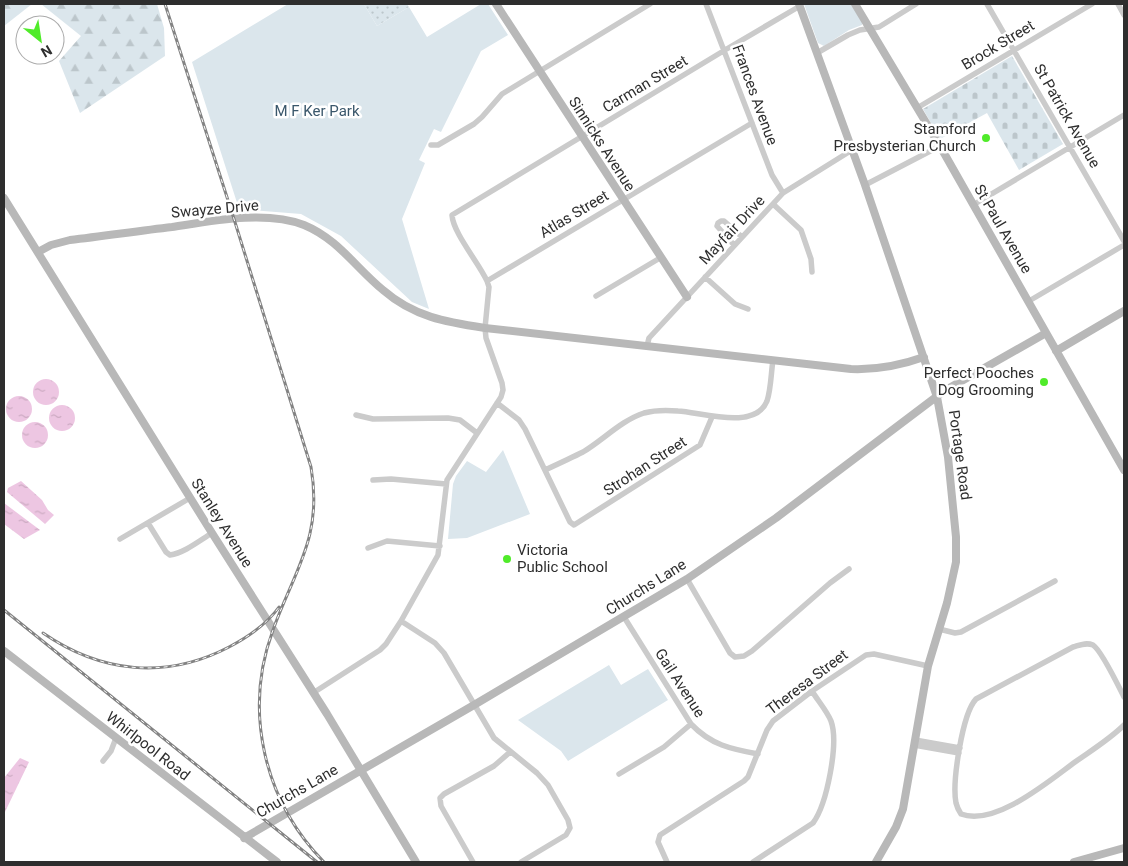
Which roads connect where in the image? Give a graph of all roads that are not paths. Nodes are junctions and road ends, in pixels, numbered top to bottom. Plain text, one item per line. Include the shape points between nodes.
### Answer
1 (496, 4) edge
2 (650, 4) edge
3 (706, 4) edge
4 (854, 4) edge
5 (916, 4) edge
6 (987, 4) edge
7 (1092, 4) edge
8 (1118, 4) edge
9 (800, 5) edge
10 (1124, 15) edge
11 (870, 29) junction
12 (725, 50) junction
13 (1014, 50) junction
14 (817, 53) junction
15 (539, 71) junction
16 (917, 108) junction
17 (1124, 115) edge
18 (752, 123) junction
19 (582, 136) junction
20 (431, 145) dead end
21 (940, 146) junction
22 (1070, 147) junction
23 (852, 150) junction
24 (865, 185) junction
25 (783, 193) junction
26 (4, 198) edge
27 (622, 200) junction
28 (773, 204) junction
29 (973, 205) junction
30 (742, 237) junction
31 (1124, 241) edge
32 (734, 245) junction
33 (1124, 245) edge
34 (38, 252) junction
35 (660, 258) junction
36 (812, 272) dead end
37 (705, 277) junction
38 (487, 281) junction
39 (596, 296) dead end
40 (687, 298) junction
41 (1029, 301) junction
42 (748, 309) dead end
43 (1124, 311) edge
44 (484, 328) junction
45 (1046, 333) junction
46 (647, 346) junction
47 (1056, 350) junction
48 (924, 357) junction
49 (774, 360) junction
50 (937, 397) junction
51 (497, 403) junction
52 (356, 416) dead end
53 (712, 417) junction
54 (477, 434) junction
55 (546, 470) junction
56 (1124, 470) edge
57 (373, 480) dead end
58 (446, 484) junction
59 (190, 498) junction
60 (148, 524) junction
61 (212, 533) junction
62 (120, 539) dead end
63 (440, 546) junction
64 (368, 548) dead end
65 (849, 570) dead end
66 (686, 579) junction
67 (1054, 581) dead end
68 (624, 617) junction
69 (401, 621) junction
70 (939, 629) junction
71 (4, 651) edge
72 (928, 666) junction
73 (812, 691) junction
74 (313, 693) junction
75 (1124, 697) edge
76 (474, 705) junction
77 (691, 724) junction
78 (1124, 725) edge
79 (116, 738) junction
80 (914, 742) junction
81 (959, 750) junction
82 (510, 752) junction
83 (758, 754) junction
84 (103, 761) dead end
85 (361, 770) junction
86 (619, 774) dead end
87 (244, 838) junction
88 (1124, 848) edge
89 (277, 862) edge
90 (416, 862) edge
91 (473, 862) edge
92 (522, 862) edge
93 (667, 862) edge
94 (753, 862) edge
95 (876, 862) edge
96 (1074, 862) edge

1 - 15 street, Sinnicks Avenue
2 - 15 street
3 - 12 street, Frances Avenue
4 - 11 street, St Paul Avenue
5 - 11 street via 879,27
6 - 13 street, St Patrick Avenue
7 - 13 street, Brock Street
8 - 10 street
9 - 12 street, Carman Street
9 - 14 street, Portage Road
11 - 14 street via 848,35
11 - 16 street, St Paul Avenue
12 - 18 street, Frances Avenue
12 - 19 street, Carman Street
13 - 16 street, Brock Street
13 - 22 street, St Patrick Avenue
14 - 23 street, Portage Road
15 - 19 street, Sinnicks Avenue
15 - 20 street via 502,94 474,124 438,145
16 - 21 street, St Paul Avenue
17 - 22 street
18 - 25 street, Frances Avenue via 772,175
18 - 27 street, Atlas Street
19 - 27 street, Sinnicks Avenue
19 - 38 street, Carman Street via 452,216
21 - 24 street
21 - 29 street, St Paul Avenue
22 - 29 street
22 - 31 street, St Patrick Avenue
23 - 24 street, Portage Road
23 - 25 street, Mayfair Drive
24 - 48 street, Portage Road
25 - 28 street, Mayfair Drive
26 - 34 street, Stanley Avenue
27 - 35 street, Sinnicks Avenue
27 - 38 street, Atlas Street
28 - 30 street, Mayfair Drive
28 - 36 street via 801,230 811,258
29 - 41 street, St Paul Avenue
30 - 32 street, Mayfair Drive
30 - 32 street via 724,221 718,223 719,229
32 - 37 street, Mayfair Drive
33 - 41 street
34 - 44 street, Swayze Drive via 70,240 182,225 255,218 288,221 316,231 336,244 386,294 400,303 426,317
34 - 59 street, Stanley Avenue
35 - 39 street
35 - 40 street, Sinnicks Avenue
37 - 40 street, Mayfair Drive
37 - 42 street via 735,304
38 - 44 street
40 - 46 street, Mayfair Drive via 649,338
41 - 45 street, St Paul Avenue
43 - 47 street
44 - 46 street, Swayze Drive
44 - 51 street via 502,383 503,390
45 - 47 street, St Paul Avenue
45 - 50 street, Churchs Lane
46 - 49 street, Swayze Drive
47 - 56 street, St Paul Avenue
48 - 49 street, Swayze Drive via 886,368 851,369
48 - 50 street, Portage Road
49 - 53 street via 762,408 744,418
50 - 66 street, Churchs Lane via 776,518
50 - 70 street, Portage Road via 948,457 956,537 952,586
51 - 54 street
51 - 55 street via 522,424
52 - 54 street via 373,419 448,418 460,420
53 - 55 street via 660,410 643,414 584,451
53 - 55 street, Strohan Street via 700,445 574,526
54 - 58 street
57 - 58 street
58 - 63 street
59 - 60 street
59 - 61 street, Stanley Avenue
60 - 61 street via 170,556 179,554
60 - 62 street
61 - 74 street, Stanley Avenue
63 - 64 street via 387,541
63 - 69 street via 432,567
65 - 66 street via 752,651 736,657 730,653
66 - 68 street, Churchs Lane
67 - 70 street via 961,632
68 - 76 street, Churchs Lane
68 - 77 street, Gail Avenue
69 - 74 street via 380,650
69 - 76 street via 435,643 444,653
70 - 72 street, Portage Road
71 - 79 street, Whirlpool Road
72 - 73 street, Theresa Street via 866,655
72 - 80 street, Portage Road
73 - 83 street, Theresa Street via 773,721 766,730
73 - 94 street via 831,720 834,734 833,756 818,817
74 - 85 street, Stanley Avenue
75 - 81 street via 1094,646 1086,643 1073,647 976,699 968,713
76 - 82 street via 494,738
76 - 85 street, Churchs Lane
77 - 83 street, Gail Avenue via 706,739 730,749
77 - 86 street via 664,747
78 - 81 street via 1018,801 977,817 961,814 956,805
79 - 84 street
79 - 87 street, Whirlpool Road
80 - 81 street
80 - 95 street, Portage Road via 903,809
82 - 91 street via 494,766 440,798 441,806
82 - 92 street via 548,785 570,828 566,835
83 - 93 street, Theresa Street via 744,781 660,835 658,842
85 - 87 street, Churchs Lane
85 - 90 street, Stanley Avenue
87 - 89 street, Whirlpool Road
88 - 96 street

